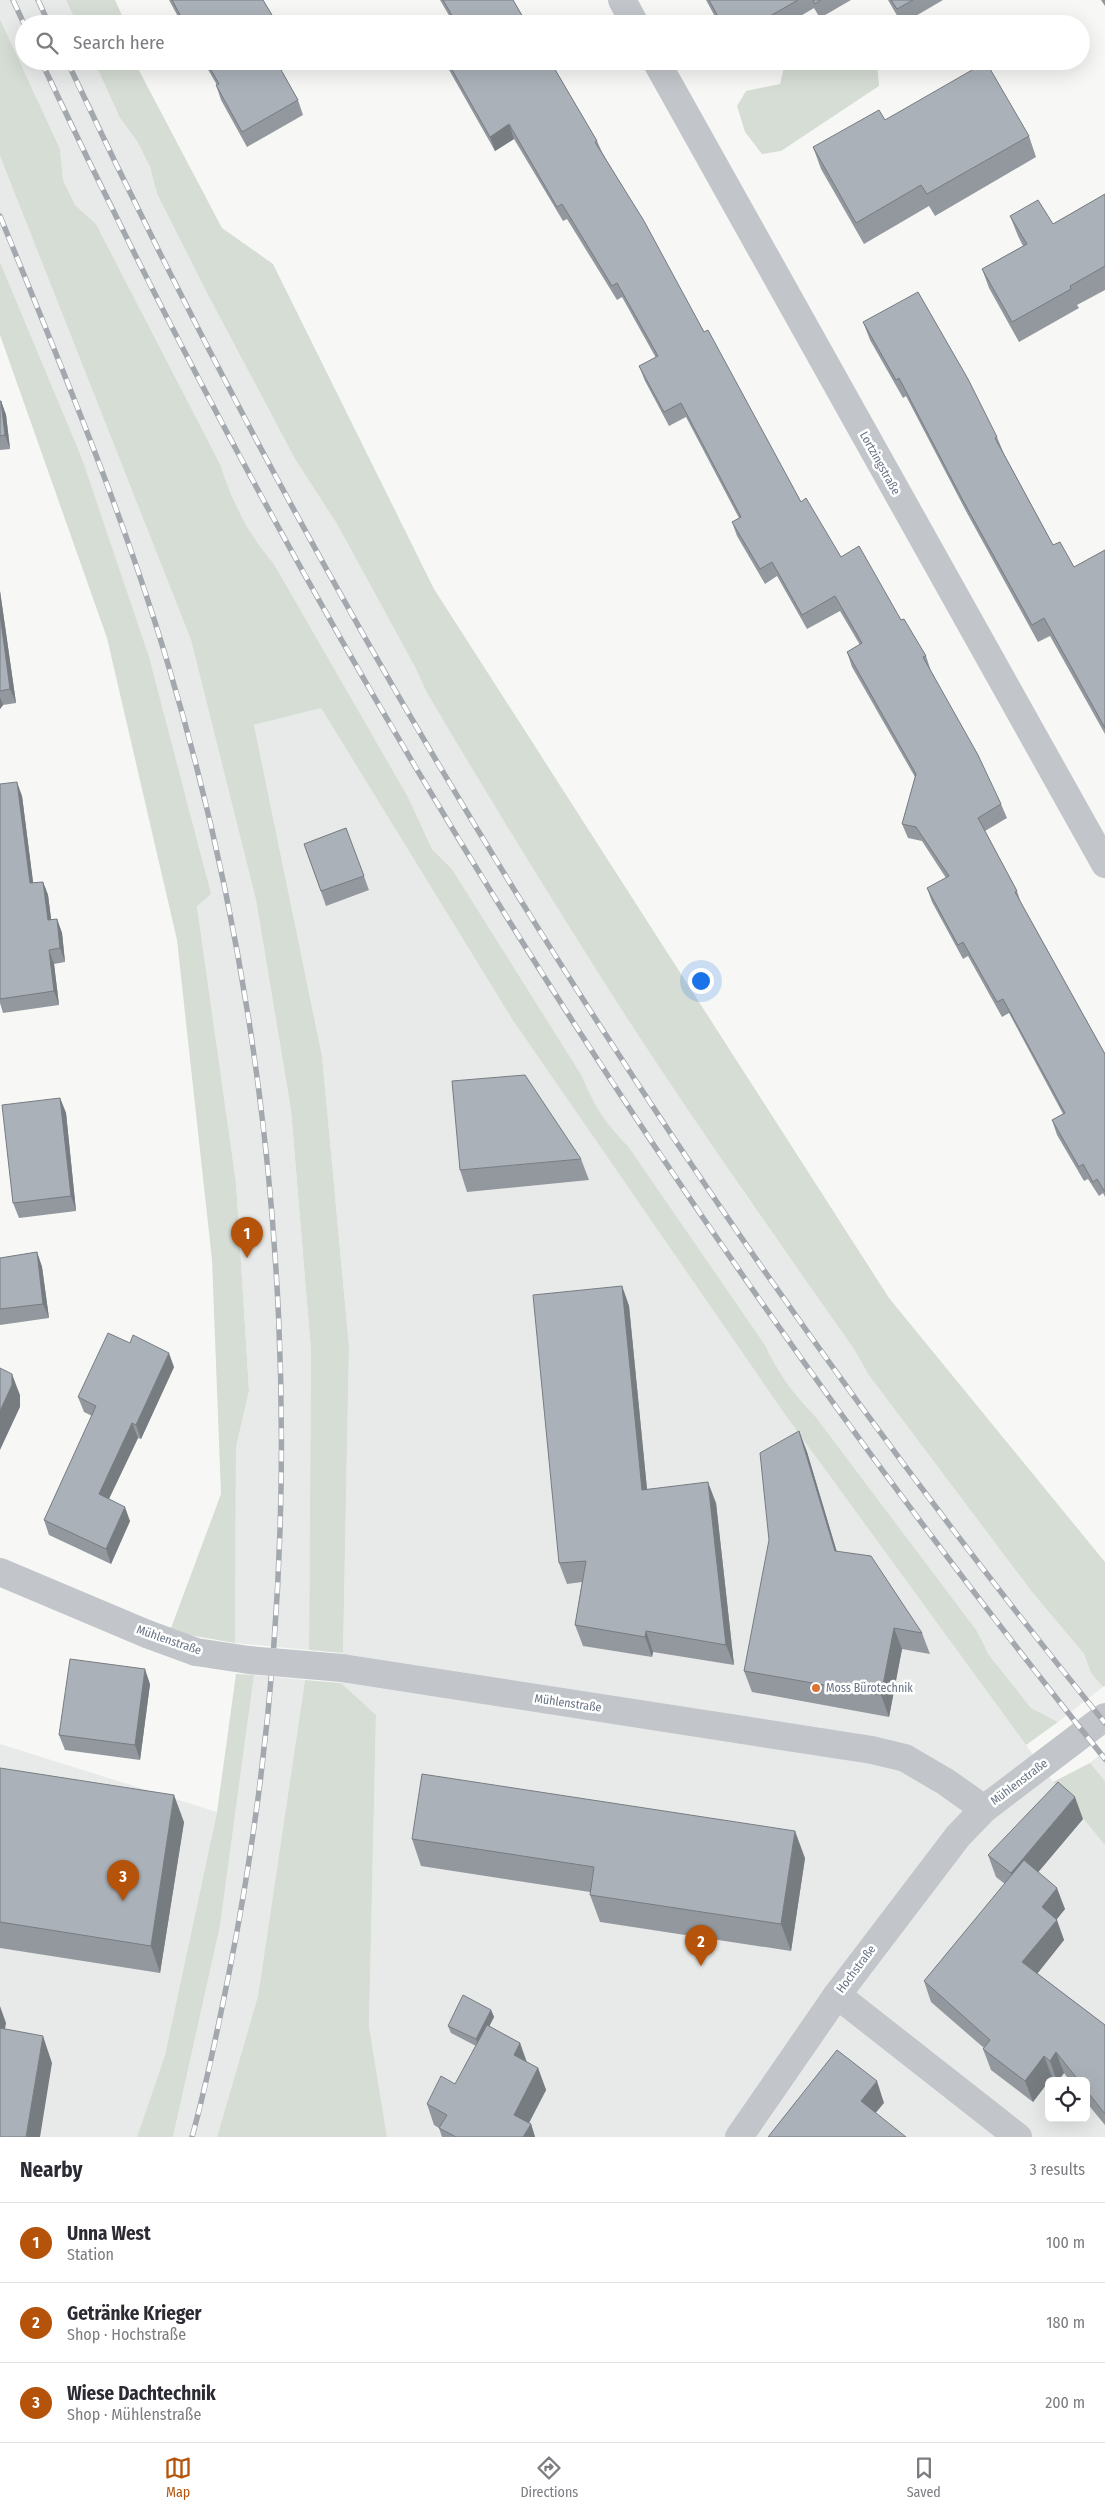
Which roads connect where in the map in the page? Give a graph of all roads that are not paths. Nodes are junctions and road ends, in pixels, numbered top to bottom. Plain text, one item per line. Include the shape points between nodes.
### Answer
1 (622, 0) edge
2 (631, 15) edge
3 (661, 70) edge
4 (1105, 864) edge
5 (0, 1572) edge
6 (1105, 1717) edge
7 (984, 1809) junction
8 (837, 1995) junction
9 (739, 2137) edge
10 (1018, 2137) edge

1 - 2 street
3 - 4 street, Lortzingstraße
5 - 7 street, Mühlenstraße, bridge via 196,1652 342,1668 872,1750 905,1758
6 - 7 street, Mühlenstraße
7 - 8 street, Hochstraße via 916,1888
8 - 9 street, Hochstraße
8 - 10 street

